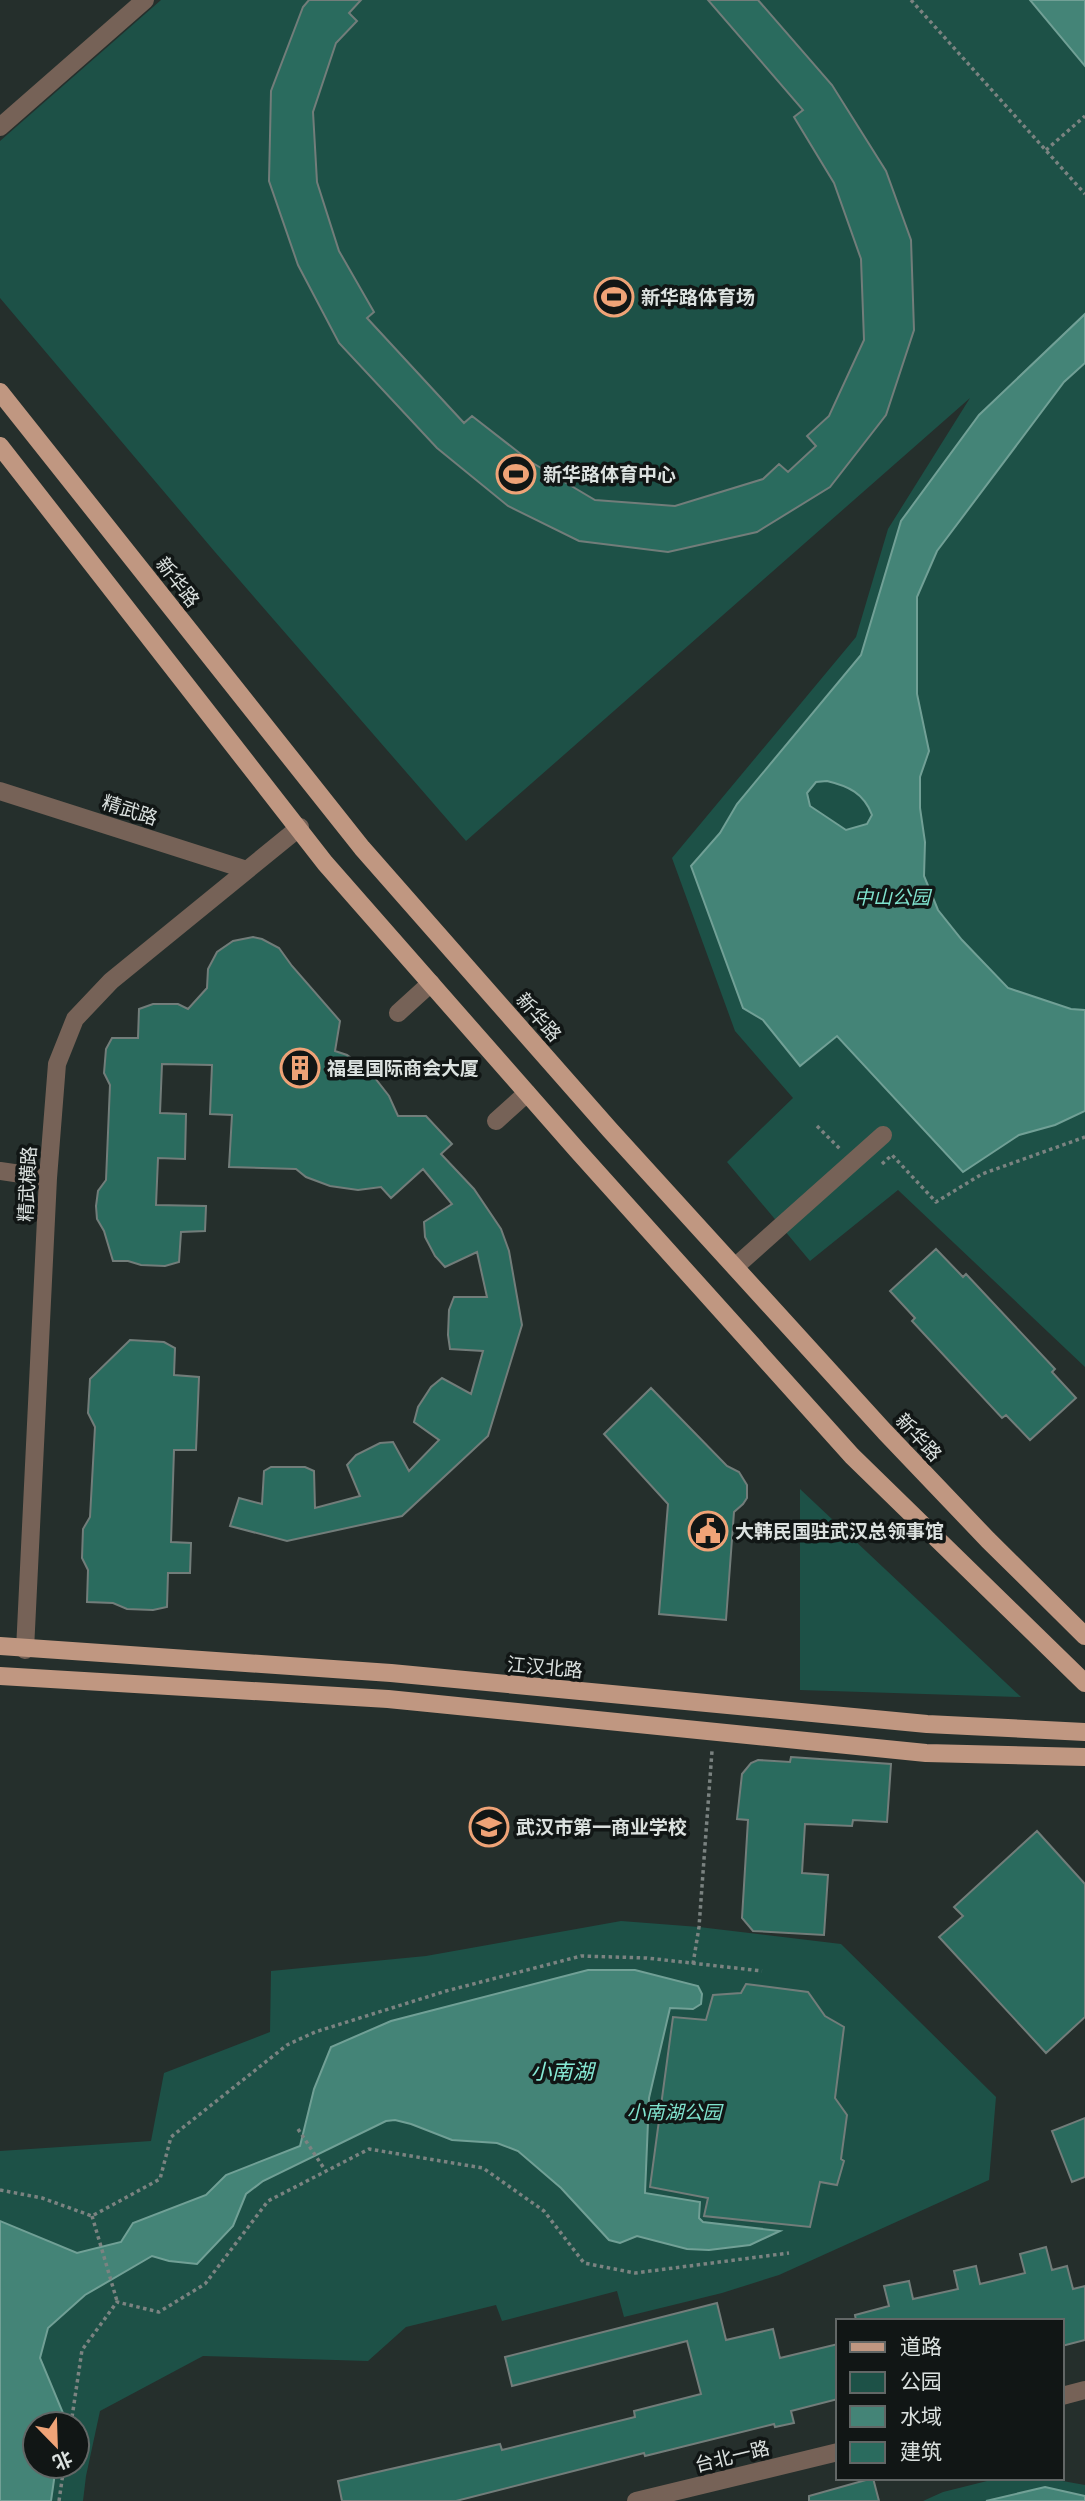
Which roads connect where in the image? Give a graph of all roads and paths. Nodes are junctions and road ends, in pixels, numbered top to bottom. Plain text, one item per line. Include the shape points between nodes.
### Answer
1 (145, 0) edge
2 (911, 0) edge
3 (1085, 116) edge
4 (1, 123) edge
5 (1046, 150) junction
6 (1085, 194) edge
7 (0, 392) edge
8 (0, 447) edge
9 (0, 791) edge
10 (299, 827) junction
11 (247, 870) junction
12 (431, 984) junction
13 (398, 1013) dead end
14 (527, 1093) junction
15 (496, 1121) dead end
16 (883, 1135) dead end
17 (1085, 1137) edge
18 (876, 1169) dead end
19 (0, 1171) edge
20 (48, 1178) junction
21 (735, 1267) junction
22 (1085, 1636) edge
23 (0, 1646) edge
24 (25, 1650) junction
25 (0, 1676) edge
26 (1085, 1683) edge
27 (714, 1732) junction
28 (1085, 1732) edge
29 (1085, 1757) edge
30 (693, 1964) junction
31 (762, 1971) dead end
32 (298, 2129) dead end
33 (325, 2170) junction
34 (0, 2190) edge
35 (92, 2216) junction
36 (789, 2253) dead end
37 (117, 2302) junction
38 (1085, 2390) edge
39 (1064, 2395) edge
40 (73, 2410) edge
41 (836, 2452) edge
42 (62, 2480) edge
43 (59, 2501) edge
44 (636, 2501) edge

1 - 4 street
2 - 5 path
3 - 5 path
5 - 6 path
7 - 21 main road, 新华路 via 362,848
8 - 10 main road
9 - 11 street, 精武路
10 - 11 street, 精武横路
10 - 12 main road
11 - 20 street, 精武横路 via 111,981 75,1019 57,1063
12 - 13 street
12 - 14 main road
14 - 15 street
14 - 26 main road via 852,1456
16 - 21 street
17 - 18 path via 982,1174 936,1202 892,1155
19 - 20 street
20 - 24 street, 精武横路
21 - 22 main road, 新华路 via 913,1461
23 - 24 main road, 江汉北路
24 - 28 main road, 江汉北路 via 391,1674 927,1724
25 - 27 main road via 388,1699
27 - 29 main road via 926,1753
27 - 30 path
30 - 31 path
30 - 35 path via 581,1956 446,1990 315,2032 287,2045 171,2137 160,2179
32 - 33 path
33 - 36 path via 369,2149 483,2168 544,2211 584,2263 635,2273
33 - 37 path via 268,2201 205,2284 159,2312
34 - 35 path via 42,2198
35 - 37 path
37 - 40 path via 82,2350
38 - 39 street
41 - 44 street, 台北一路
42 - 43 path

